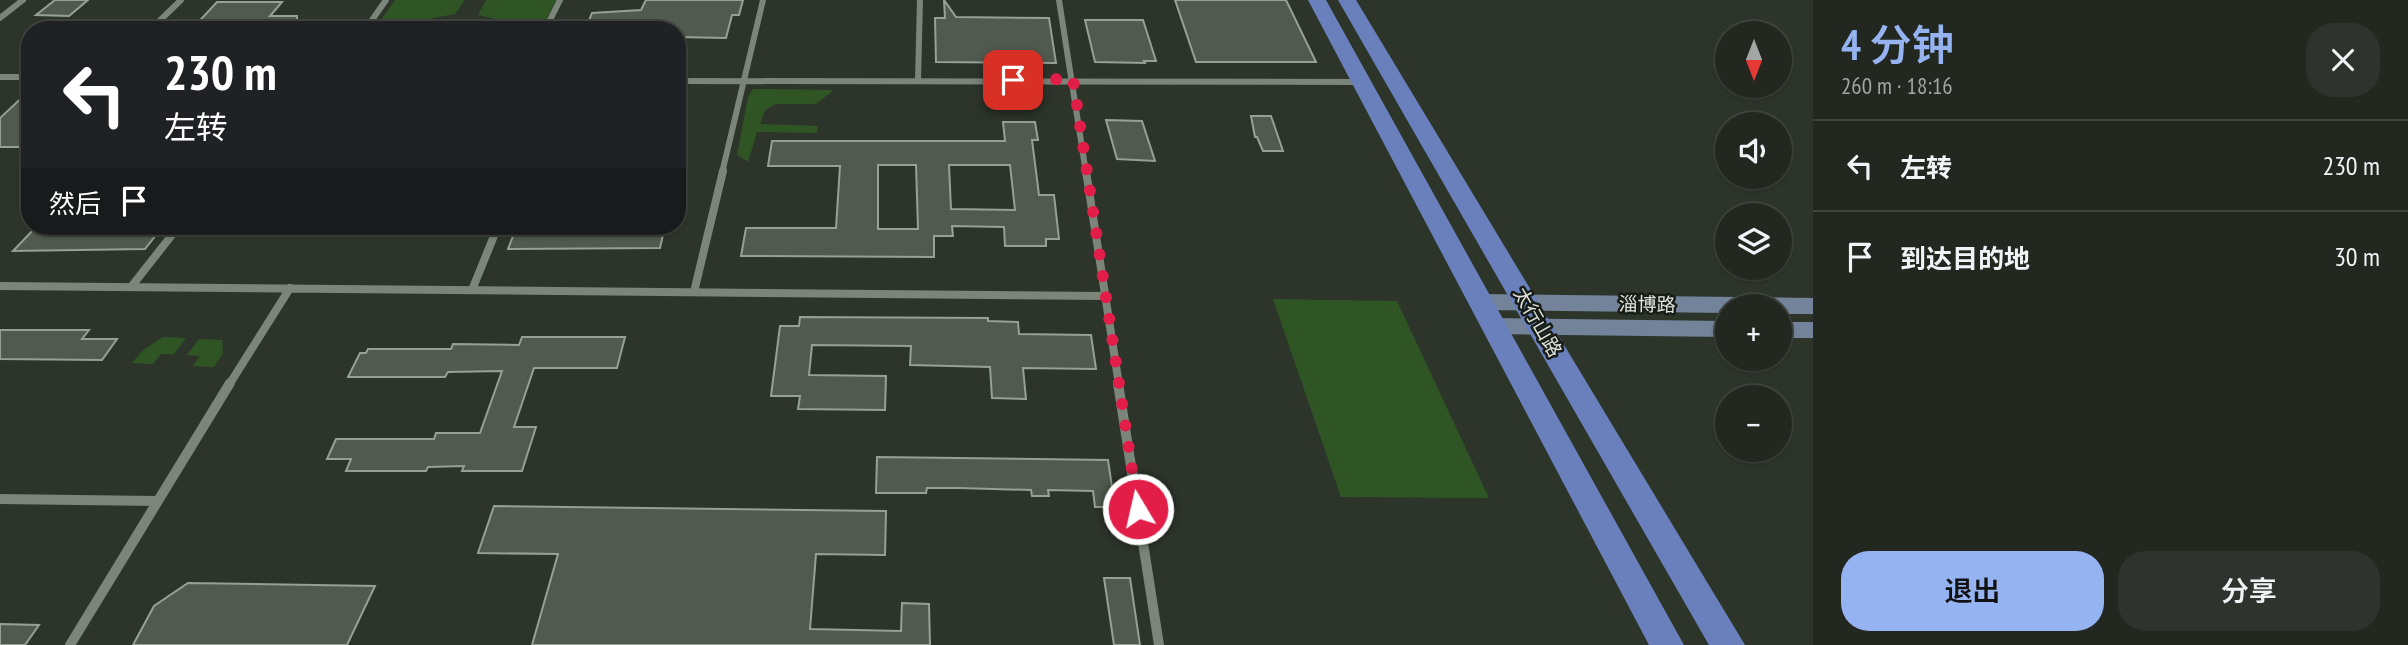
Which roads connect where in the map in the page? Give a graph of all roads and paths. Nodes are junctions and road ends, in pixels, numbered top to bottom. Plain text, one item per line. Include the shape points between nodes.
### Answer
1 (23, 0) edge
2 (181, 0) edge
3 (386, 0) edge
4 (559, 0) edge
5 (763, 0) edge
6 (920, 0) edge
7 (1059, 0) edge
8 (1317, 0) edge
9 (1347, 0) edge
10 (0, 18) edge
11 (159, 21) edge
12 (371, 21) edge
13 (549, 21) edge
14 (0, 76) edge
15 (21, 77) edge
16 (1073, 79) junction
17 (918, 80) junction
18 (686, 81) edge
19 (744, 82) junction
20 (1362, 82) junction
21 (172, 235) edge
22 (494, 235) edge
23 (0, 286) edge
24 (131, 287) junction
25 (290, 288) junction
26 (472, 290) junction
27 (695, 292) junction
28 (1104, 296) junction
29 (1481, 302) junction
30 (1527, 302) junction
31 (1813, 306) edge
32 (1495, 326) junction
33 (1541, 327) junction
34 (1715, 329) edge
35 (1792, 330) edge
36 (1813, 330) edge
37 (0, 499) edge
38 (157, 501) junction
39 (71, 645) edge
40 (1159, 645) edge
41 (1667, 645) edge
42 (1728, 645) edge

1 - 10 lane
2 - 11 lane
3 - 12 lane
4 - 13 lane
5 - 19 lane
6 - 17 lane
7 - 16 lane
8 - 20 main road, 太行山路
9 - 30 main road, 太行山路
14 - 15 lane
16 - 17 lane
16 - 20 lane
16 - 28 lane
17 - 19 lane
18 - 19 lane
19 - 27 lane
20 - 29 main road, 太行山路
21 - 24 lane
22 - 26 lane
23 - 24 lane
24 - 25 lane
25 - 26 lane
25 - 38 lane
26 - 27 lane
27 - 28 lane
28 - 40 lane
29 - 30 main road, 淄博路
29 - 32 main road, 太行山路
30 - 31 main road, 淄博路
30 - 33 main road, 太行山路
32 - 33 main road, 淄博路
32 - 41 main road, 太行山路
33 - 34 main road, 淄博路
33 - 42 main road, 太行山路
35 - 36 main road
37 - 38 lane
38 - 39 lane

